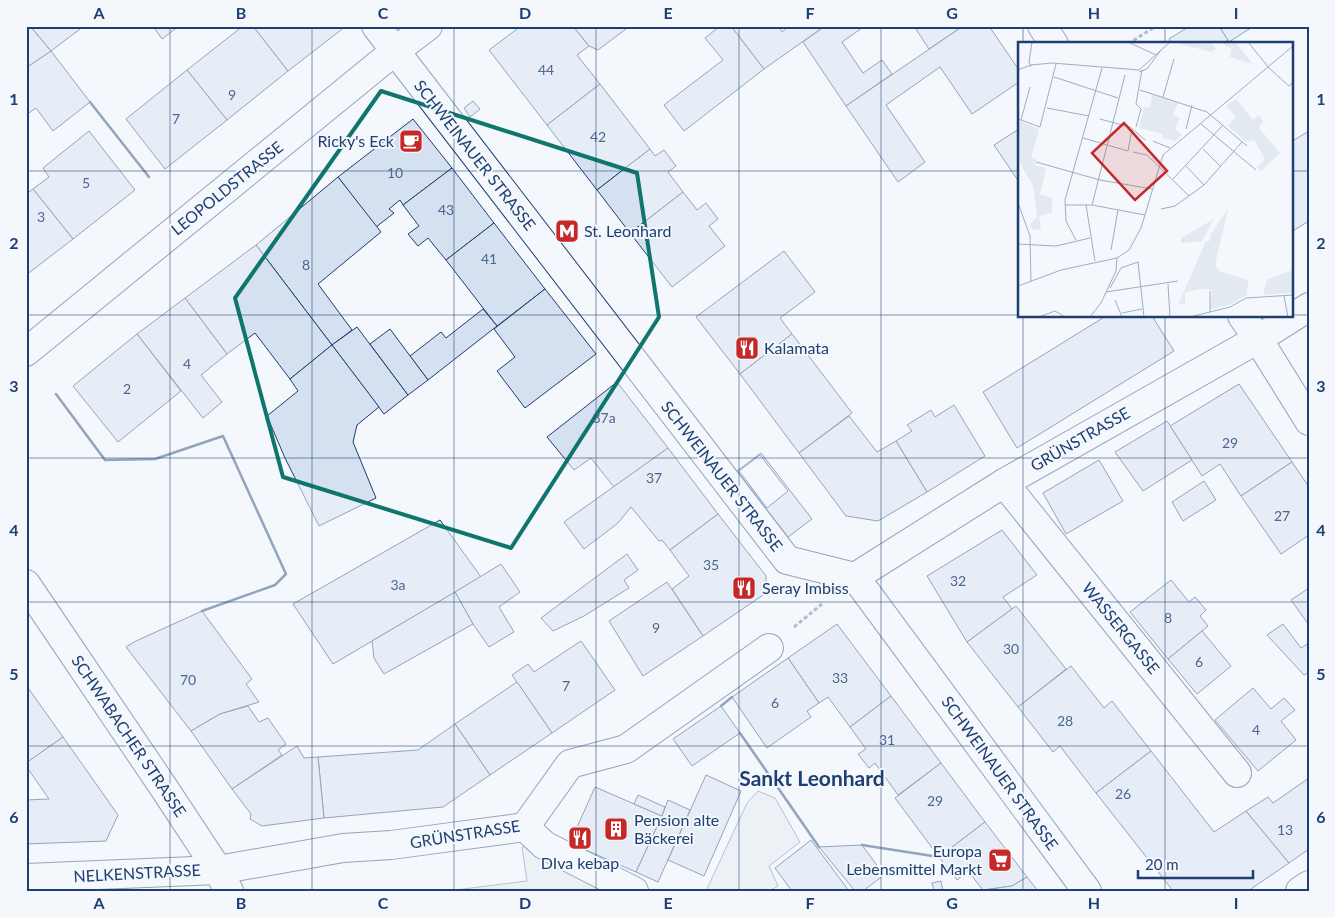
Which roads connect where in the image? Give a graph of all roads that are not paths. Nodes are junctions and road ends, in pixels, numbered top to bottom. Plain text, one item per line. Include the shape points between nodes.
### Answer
1 (376, 26) edge
2 (428, 26) edge
3 (1042, 26) edge
4 (1053, 42) edge
5 (395, 51) junction
6 (1309, 307) edge
7 (1243, 318) edge
8 (1291, 318) edge
9 (1292, 318) edge
10 (1258, 339) junction
11 (26, 352) edge
12 (1309, 421) edge
13 (1004, 483) junction
14 (855, 576) junction
15 (26, 584) edge
16 (768, 648) road end
17 (1238, 773) dead end
18 (525, 827) junction
19 (26, 878) edge
20 (224, 880) edge
21 (1309, 885) edge
22 (634, 891) edge
23 (1087, 891) edge
24 (1300, 891) edge

1 - 5 street, SCHWEINAUER STRASSE
2 - 5 street, LEOPOLDSTRASSE
3 - 4 street
5 - 11 street, LEOPOLDSTRASSE
5 - 14 street, SCHWEINAUER STRASSE via 787,560
6 - 9 street, GRÜNSTRASSE
7 - 10 street
8 - 10 street, GRÜNSTRASSE
10 - 12 street
10 - 13 street, GRÜNSTRASSE
13 - 14 street, GRÜNSTRASSE
13 - 17 street, WASSERGASSE
14 - 23 street, SCHWEINAUER STRASSE
15 - 20 street, SCHWABACHER STRASSE
16 - 18 street, GRÜNSTRASSE via 626,749 570,764
18 - 20 street, GRÜNSTRASSE via 343,848
18 - 22 street via 544,845
19 - 20 street, NELKENSTRASSE
21 - 24 street

